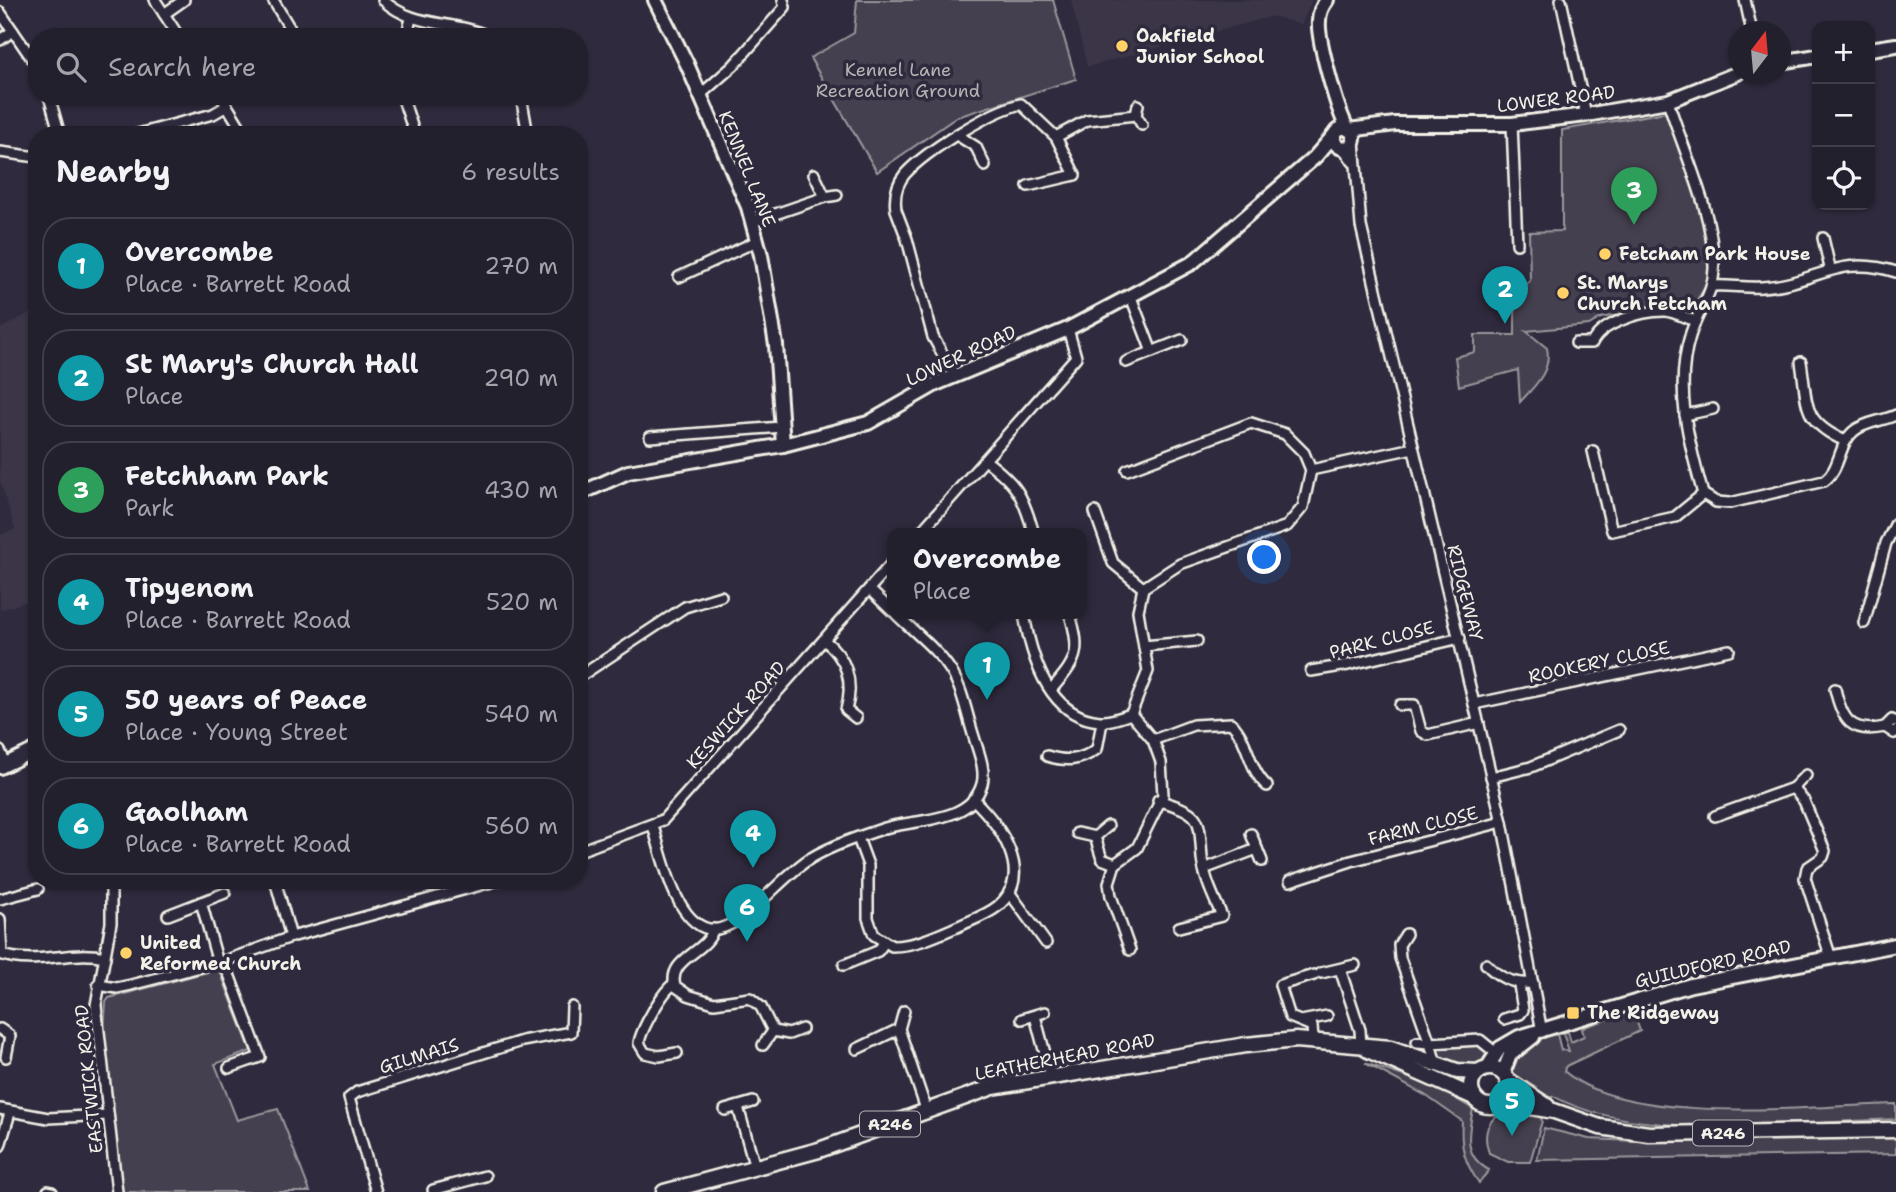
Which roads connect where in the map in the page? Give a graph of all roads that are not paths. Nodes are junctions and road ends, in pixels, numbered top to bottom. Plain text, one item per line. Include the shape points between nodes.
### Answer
1 (155, 0) edge
2 (184, 0) edge
3 (273, 0) edge
4 (383, 0) edge
5 (655, 0) edge
6 (783, 0) edge
7 (1327, 0) edge
8 (1561, 0) edge
9 (1745, 0) edge
10 (0, 12) edge
11 (164, 14) junction
12 (411, 19) junction
13 (1750, 21) edge
14 (173, 28) edge
15 (290, 28) edge
16 (408, 28) edge
17 (467, 28) edge
18 (13, 31) junction
19 (0, 40) edge
20 (1896, 46) edge
21 (1875, 48) edge
22 (28, 53) edge
23 (1812, 57) edge
24 (1791, 60) edge
25 (1728, 77) edge
26 (699, 96) junction
27 (1668, 101) junction
28 (52, 105) edge
29 (405, 105) edge
30 (522, 105) edge
31 (1138, 105) dead end
32 (227, 106) joint
33 (1586, 115) junction
34 (1136, 116) junction
35 (1511, 124) junction
36 (1142, 125) dead end
37 (57, 126) edge
38 (168, 126) edge
39 (239, 126) edge
40 (412, 126) edge
41 (526, 126) edge
42 (957, 135) junction
43 (1056, 136) junction
44 (1345, 138) junction
45 (0, 152) edge
46 (28, 156) edge
47 (985, 166) dead end
48 (814, 174) dead end
49 (1028, 186) dead end
50 (837, 195) dead end
51 (825, 197) junction
52 (752, 222) junction
53 (1824, 239) dead end
54 (757, 241) junction
55 (1517, 244) dead end
56 (1830, 268) junction
57 (1896, 272) edge
58 (679, 277) dead end
59 (1713, 286) junction
60 (1130, 297) junction
61 (1695, 321) junction
62 (1068, 329) junction
63 (1182, 340) dead end
64 (1576, 343) dead end
65 (1152, 352) junction
66 (1126, 362) dead end
67 (1801, 362) dead end
68 (955, 376) junction
69 (1713, 409) dead end
70 (1685, 415) junction
71 (1896, 415) edge
72 (782, 427) junction
73 (650, 437) dead end
74 (1845, 441) junction
75 (783, 445) junction
76 (1413, 448) junction
77 (1593, 451) dead end
78 (985, 460) junction
79 (1127, 470) dead end
80 (1311, 470) junction
81 (588, 490) edge
82 (1703, 494) junction
83 (1095, 512) dead end
84 (1896, 523) edge
85 (924, 528) edge
86 (1032, 528) edge
87 (887, 569) edge
88 (1143, 588) junction
89 (869, 589) junction
90 (721, 597) dead end
91 (887, 606) edge
92 (900, 619) edge
93 (1025, 619) edge
94 (1071, 619) edge
95 (1864, 623) dead end
96 (1461, 638) junction
97 (824, 640) junction
98 (1197, 641) dead end
99 (1144, 646) junction
100 (1730, 650) dead end
101 (588, 671) edge
102 (1311, 671) dead end
103 (1835, 689) dead end
104 (1051, 690) junction
105 (1475, 704) junction
106 (1400, 705) dead end
107 (1131, 714) junction
108 (856, 718) dead end
109 (1102, 722) junction
110 (1896, 722) edge
111 (1479, 723) junction
112 (1885, 727) junction
113 (1619, 730) dead end
114 (1896, 730) edge
115 (1153, 740) junction
116 (0, 751) edge
117 (28, 754) edge
118 (1047, 756) dead end
119 (3, 766) edge
120 (1806, 775) dead end
121 (1491, 777) junction
122 (1267, 786) dead end
123 (1793, 788) junction
124 (973, 799) junction
125 (1158, 800) junction
126 (1715, 816) dead end
127 (1502, 822) junction
128 (653, 826) junction
129 (1108, 826) dead end
130 (1077, 833) dead end
131 (1251, 834) dead end
132 (1095, 837) junction
133 (858, 838) junction
134 (588, 848) edge
135 (1257, 849) junction
136 (1262, 861) dead end
137 (1115, 864) junction
138 (1204, 869) junction
139 (1290, 881) dead end
140 (38, 889) dead end
141 (111, 889) edge
142 (278, 889) edge
143 (466, 889) edge
144 (1009, 892) junction
145 (225, 894) dead end
146 (0, 899) edge
147 (201, 902) junction
148 (168, 915) dead end
149 (0, 919) edge
150 (1179, 927) dead end
151 (713, 929) junction
152 (1406, 934) dead end
153 (291, 937) junction
154 (884, 943) junction
155 (1046, 943) dead end
156 (1896, 945) edge
157 (1130, 950) dead end
158 (1, 954) edge
159 (105, 957) junction
160 (1831, 958) junction
161 (221, 962) junction
162 (1486, 964) dead end
163 (844, 965) dead end
164 (1355, 965) dead end
165 (1340, 969) junction
166 (1534, 983) junction
167 (674, 984) junction
168 (98, 985) junction
169 (1519, 985) junction
170 (572, 1007) dead end
171 (904, 1012) dead end
172 (1045, 1012) dead end
173 (1035, 1016) junction
174 (1327, 1016) dead end
175 (1504, 1018) dead end
176 (1022, 1019) dead end
177 (1299, 1021) junction
178 (0, 1029) edge
179 (899, 1029) junction
180 (773, 1031) junction
181 (1542, 1032) junction
182 (800, 1033) dead end
183 (1313, 1040) junction
184 (1417, 1042) dead end
185 (1430, 1044) junction
186 (762, 1045) dead end
187 (1361, 1046) junction
188 (857, 1049) dead end
189 (677, 1053) dead end
190 (1496, 1053) junction
191 (6, 1057) dead end
192 (1436, 1064) junction
193 (229, 1068) dead end
194 (1482, 1070) junction
195 (1051, 1076) junction
196 (1505, 1076) junction
197 (1474, 1097) junction
198 (753, 1102) dead end
199 (1501, 1102) junction
200 (738, 1107) junction
201 (0, 1109) edge
202 (926, 1109) junction
203 (725, 1110) dead end
204 (1554, 1111) junction
205 (10, 1113) junction
206 (108, 1115) junction
207 (1896, 1130) edge
208 (0, 1146) edge
209 (755, 1167) junction
210 (485, 1176) dead end
211 (471, 1180) junction
212 (433, 1190) dead end
213 (117, 1192) edge
214 (376, 1192) edge
215 (475, 1192) edge
216 (664, 1192) edge

1 - 11 street
2 - 11 street
3 - 15 street
4 - 12 street
5 - 26 street, KENNEL LANE
6 - 26 street via 785,8
7 - 44 street via 1319,30
8 - 33 street
9 - 13 street
10 - 18 street
11 - 14 street
12 - 16 street
12 - 17 street
18 - 19 street
18 - 22 street
20 - 21 street
23 - 24 street
25 - 27 street, LOWER ROAD
26 - 52 street, KENNEL LANE
27 - 33 street, LOWER ROAD
27 - 59 street via 1708,214
28 - 37 street
29 - 40 street
30 - 41 street
31 - 34 street
32 - 38 street
32 - 39 street
33 - 35 street, LOWER ROAD
34 - 36 street
34 - 43 street via 1087,120
35 - 44 street, LOWER ROAD via 1371,126
35 - 55 street
42 - 43 street via 992,114 1021,104
42 - 47 street via 976,148
42 - 68 street via 906,173 894,198 933,337
43 - 49 street via 1076,176
44 - 60 street, LOWER ROAD via 1315,157 1192,263
44 - 76 street, RIDGEWAY
45 - 46 street
48 - 51 street
50 - 51 street
51 - 52 street
52 - 54 street, KENNEL LANE
53 - 56 street
54 - 58 street
54 - 72 street, KENNEL LANE via 776,345
56 - 57 street via 1871,264
56 - 59 street via 1802,280 1763,287
59 - 61 street
60 - 62 street, LOWER ROAD
60 - 65 street
61 - 64 street via 1664,311 1611,323 1597,332 1592,343
61 - 70 street via 1687,354
62 - 68 street, LOWER ROAD
62 - 78 street via 1076,357
63 - 65 street
65 - 66 street
67 - 74 street via 1811,419
68 - 75 street, LOWER ROAD via 868,423
69 - 70 street
70 - 82 street
71 - 74 street via 1860,427
72 - 73 street
72 - 75 street, KENNEL LANE
74 - 82 street via 1832,475 1824,481 1730,503
75 - 81 street, LOWER ROAD via 628,472
76 - 80 street
76 - 96 street, RIDGEWAY
77 - 82 street via 1612,531 1675,517
78 - 85 street
78 - 86 street via 1020,492
79 - 80 street via 1251,423 1285,434 1304,453
80 - 88 street via 1303,507 1287,526 1180,564
83 - 88 street via 1113,563
84 - 95 street
87 - 89 street, KESWICK ROAD
88 - 99 street via 1138,611
89 - 91 street
89 - 97 street, KESWICK ROAD
90 - 101 street via 685,607
92 - 124 street via 952,672 968,737 984,774
93 - 104 street via 1042,680
94 - 104 street via 1078,645 1075,656
96 - 102 street, PARK CLOSE
96 - 105 street, RIDGEWAY
97 - 108 street via 839,653 848,674 845,714
97 - 128 street, KESWICK ROAD
98 - 99 street
99 - 107 street via 1147,677
100 - 105 street, ROOKERY CLOSE
103 - 112 street via 1840,712 1850,724 1870,730
104 - 109 street via 1079,715
105 - 111 street, RIDGEWAY
106 - 111 street via 1414,705 1425,734
107 - 109 street
107 - 115 street
109 - 118 street via 1097,749 1085,758
110 - 112 street
111 - 121 street, RIDGEWAY
112 - 114 street
113 - 121 street via 1531,767
115 - 122 street via 1193,725 1231,723 1257,777
115 - 125 street via 1161,762 1163,795
116 - 119 street
117 - 119 street
120 - 123 street
121 - 127 street, RIDGEWAY
123 - 126 street
123 - 160 street via 1825,851 1807,868 1805,878
124 - 133 street via 939,818 896,825
124 - 144 street via 995,822 1008,845 1014,872
125 - 137 street via 1137,848
125 - 138 street via 1198,819
127 - 139 street, FARM CLOSE
127 - 166 street, RIDGEWAY
128 - 134 street, KESWICK ROAD
128 - 151 street via 681,908 692,921
129 - 132 street
130 - 132 street
131 - 135 street
132 - 137 street via 1102,859
133 - 151 street via 804,862 741,919
133 - 154 street via 868,869 868,923
135 - 136 street
135 - 138 street
137 - 157 street via 1109,883 1111,896
138 - 150 street via 1222,916
140 - 146 street
141 - 159 street, EASTWICK ROAD
142 - 153 street
143 - 153 street
144 - 154 street via 992,910 932,938 897,946
144 - 155 street
145 - 147 street
147 - 148 street
147 - 161 street
149 - 158 street
151 - 167 street via 709,939 678,967
152 - 185 street via 1399,945 1400,958
153 - 161 street
154 - 163 street via 858,964
156 - 160 street, GUILDFORD ROAD
158 - 159 street via 28,961 92,954
159 - 168 street, EASTWICK ROAD
160 - 181 street, GUILDFORD ROAD via 1691,985
161 - 168 street via 131,985
161 - 193 street via 260,1057
162 - 169 street
164 - 165 street
165 - 177 street via 1280,985 1290,1017
165 - 187 street
166 - 169 street
166 - 181 street, RIDGEWAY
167 - 180 street via 688,995 714,1003 744,996 758,1003
167 - 189 street via 658,1003 639,1043 651,1055
168 - 206 street, EASTWICK ROAD via 96,1005
169 - 175 street via 1522,1013
170 - 214 street, GILMAIS via 571,1032 522,1041 349,1098
171 - 179 street
172 - 173 street
173 - 176 street
173 - 195 street
174 - 177 street
177 - 183 street via 1312,1026
178 - 191 street via 10,1036
179 - 188 street
179 - 202 street
180 - 182 street
180 - 186 street
181 - 190 street, GUILDFORD ROAD via 1515,1039
181 - 196 street, GUILDFORD ROAD via 1510,1055
183 - 187 main road, LEATHERHEAD ROAD / A246
183 - 195 main road, LEATHERHEAD ROAD / A246 via 1246,1045
184 - 185 street
185 - 190 street via 1480,1040
185 - 192 street
187 - 192 main road, A246 via 1391,1048
187 - 197 main road, A246
190 - 194 street, GUILDFORD ROAD
192 - 194 main road, A246 via 1457,1071
194 - 196 main road
194 - 197 main road via 1472,1084
195 - 202 main road, LEATHERHEAD ROAD / A246 via 993,1087
196 - 199 main road via 1508,1092
196 - 204 main road, A246
197 - 199 main road via 1486,1105
198 - 200 street
199 - 204 main road, A246
200 - 203 street
200 - 209 street
201 - 205 street
202 - 209 main road, LEATHERHEAD ROAD / A246 via 856,1138
204 - 207 main road, A246 via 1600,1127 1649,1134
205 - 206 street via 48,1118
205 - 208 street
206 - 213 street, EASTWICK ROAD
209 - 216 main road, LEATHERHEAD ROAD / A246
210 - 211 street
211 - 212 street
211 - 215 street

